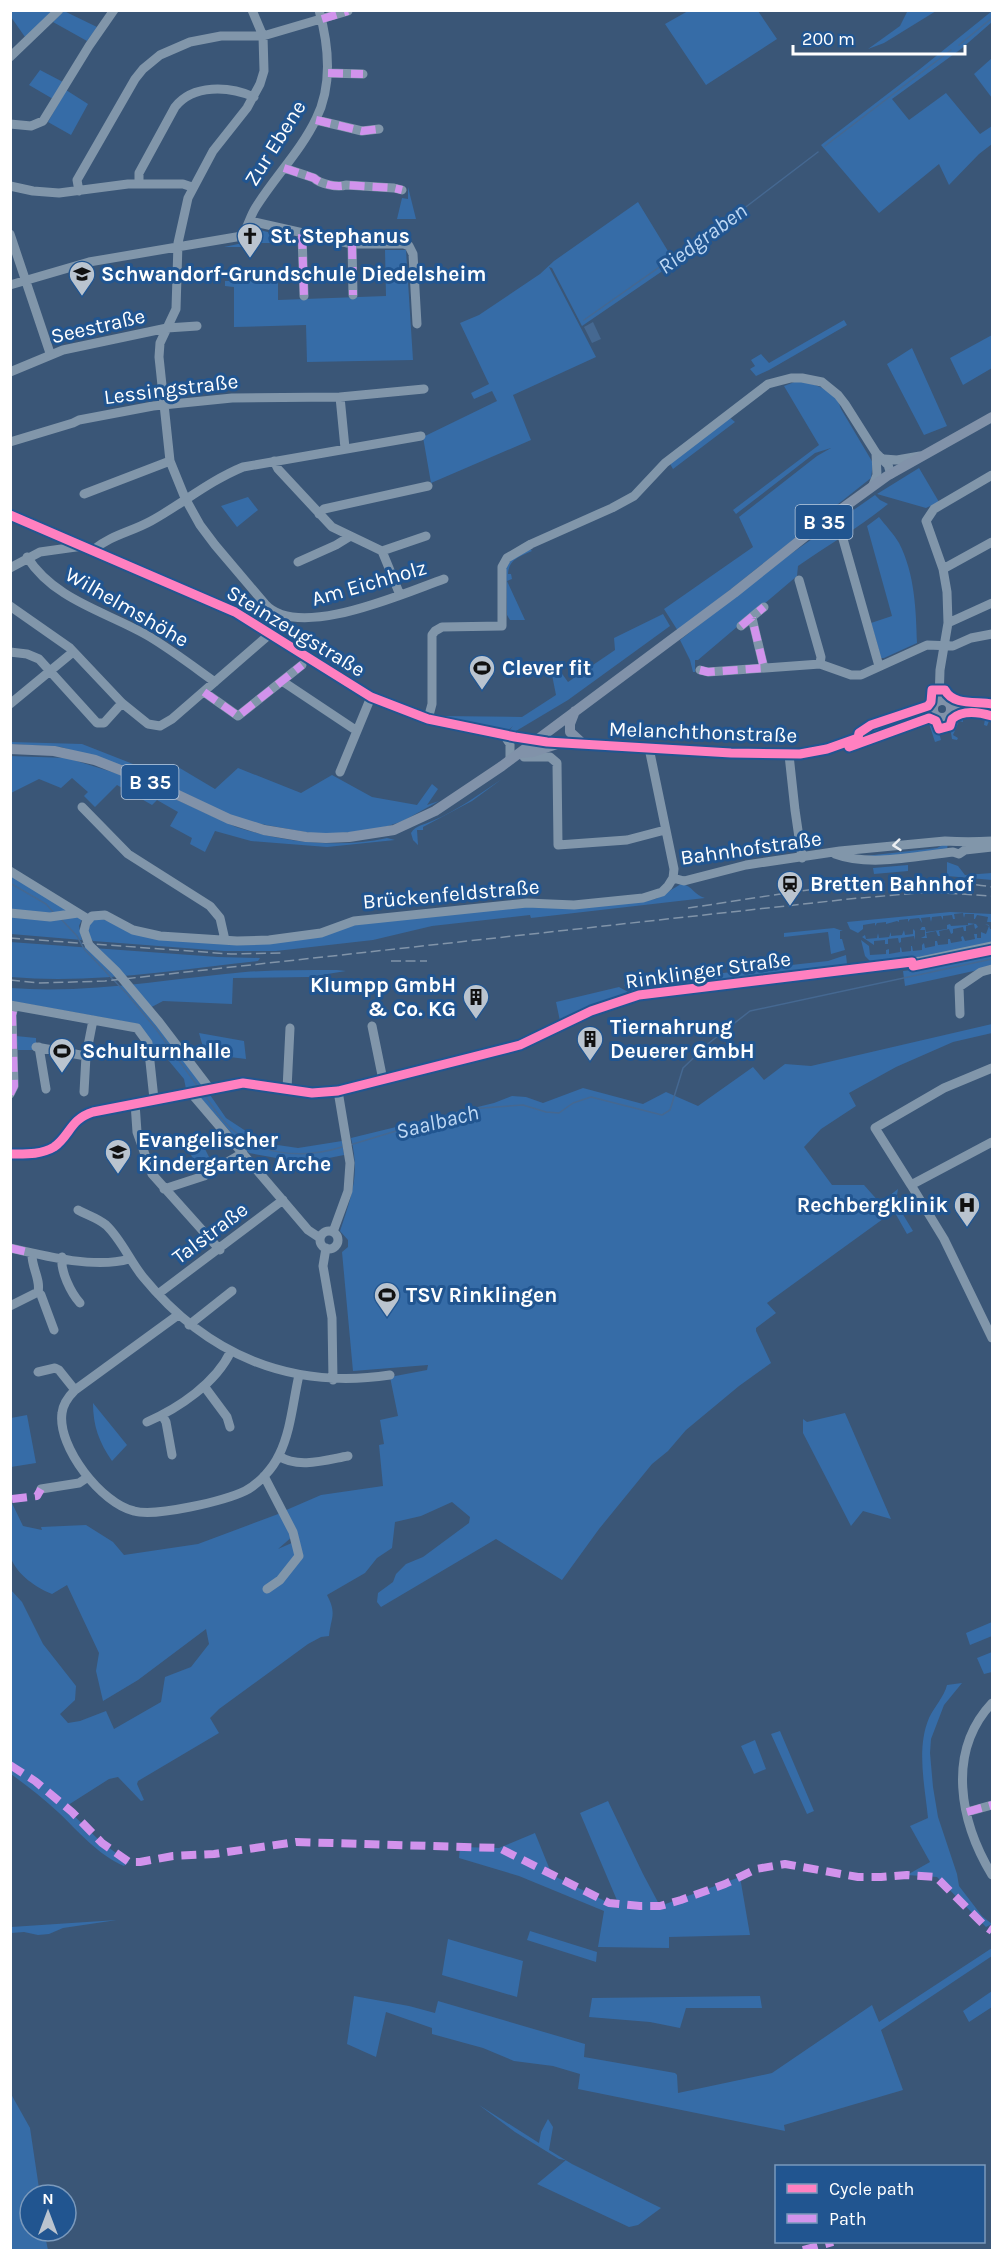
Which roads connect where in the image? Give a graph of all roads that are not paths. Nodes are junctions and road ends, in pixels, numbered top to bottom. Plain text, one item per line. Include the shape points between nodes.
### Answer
1 (59, 10) edge
2 (114, 10) edge
3 (252, 10) edge
4 (348, 11) edge
5 (321, 15) edge
6 (263, 36) junction
7 (10, 57) edge
8 (328, 73) junction
9 (363, 74) dead end
10 (254, 97) junction
11 (316, 120) junction
12 (10, 124) edge
13 (380, 129) dead end
14 (284, 168) junction
15 (139, 183) junction
16 (10, 186) edge
17 (192, 187) junction
18 (402, 190) dead end
19 (79, 191) junction
20 (250, 221) junction
21 (10, 234) edge
22 (302, 234) junction
23 (352, 244) junction
24 (178, 247) junction
25 (26, 280) junction
26 (10, 285) edge
27 (353, 295) dead end
28 (304, 296) dead end
29 (417, 324) dead end
30 (197, 326) dead end
31 (167, 328) junction
32 (50, 353) junction
33 (10, 372) edge
34 (423, 389) dead end
35 (340, 397) junction
36 (163, 405) junction
37 (993, 417) edge
38 (421, 436) dead end
39 (10, 442) edge
40 (345, 448) junction
41 (922, 455) junction
42 (879, 457) junction
43 (170, 461) junction
44 (274, 461) junction
45 (890, 475) junction
46 (993, 475) edge
47 (428, 486) dead end
48 (872, 486) junction
49 (84, 494) dead end
50 (185, 498) junction
51 (319, 514) junction
52 (10, 515) edge
53 (426, 536) dead end
54 (349, 537) junction
55 (843, 539) dead end
56 (993, 542) edge
57 (83, 546) junction
58 (93, 550) junction
59 (382, 551) junction
60 (27, 557) junction
61 (298, 562) dead end
62 (10, 568) edge
63 (943, 569) junction
64 (444, 579) dead end
65 (799, 580) dead end
66 (400, 595) junction
67 (991, 605) edge
68 (10, 606) edge
69 (267, 607) junction
70 (764, 607) dead end
71 (752, 618) junction
72 (948, 623) junction
73 (256, 624) junction
74 (741, 626) dead end
75 (271, 633) junction
76 (993, 633) edge
77 (944, 645) junction
78 (10, 651) edge
79 (73, 652) junction
80 (820, 664) junction
81 (302, 665) dead end
82 (879, 666) junction
83 (764, 668) junction
84 (700, 669) dead end
85 (50, 671) junction
86 (282, 681) junction
87 (215, 682) junction
88 (204, 692) junction
89 (371, 697) junction
90 (122, 703) junction
91 (10, 704) edge
92 (936, 706) junction
93 (952, 708) junction
94 (993, 710) edge
95 (576, 711) junction
96 (428, 719) junction
97 (357, 731) junction
98 (504, 735) junction
99 (537, 740) junction
100 (559, 743) junction
101 (583, 744) junction
102 (649, 748) junction
103 (10, 749) edge
104 (789, 755) junction
105 (515, 756) junction
106 (339, 772) dead end
107 (82, 807) dead end
108 (665, 830) junction
109 (993, 841) edge
110 (954, 842) junction
111 (965, 847) junction
112 (993, 848) edge
113 (859, 850) junction
114 (953, 852) junction
115 (835, 854) junction
116 (802, 858) junction
117 (859, 861) junction
118 (10, 871) edge
119 (673, 878) junction
120 (10, 912) edge
121 (78, 913) junction
122 (88, 919) junction
123 (225, 940) junction
124 (993, 946) edge
125 (993, 969) edge
126 (12, 1006) edge
127 (960, 1014) dead end
128 (93, 1020) junction
129 (372, 1026) dead end
130 (290, 1028) dead end
131 (86, 1056) junction
132 (993, 1068) edge
133 (384, 1080) junction
134 (46, 1089) dead end
135 (208, 1089) junction
136 (287, 1089) junction
137 (84, 1092) dead end
138 (193, 1092) junction
139 (338, 1092) junction
140 (10, 1094) edge
141 (154, 1099) junction
142 (135, 1102) junction
143 (993, 1142) edge
144 (243, 1153) junction
145 (10, 1154) edge
146 (911, 1185) junction
147 (164, 1189) junction
148 (283, 1200) junction
149 (78, 1210) dead end
150 (333, 1232) junction
151 (320, 1238) junction
152 (10, 1248) edge
153 (326, 1248) junction
154 (220, 1250) junction
155 (32, 1253) junction
156 (62, 1257) junction
157 (129, 1259) junction
158 (232, 1291) dead end
159 (38, 1292) junction
160 (159, 1294) junction
161 (80, 1303) dead end
162 (10, 1306) edge
163 (178, 1315) junction
164 (189, 1325) junction
165 (54, 1330) dead end
166 (993, 1338) edge
167 (231, 1351) junction
168 (38, 1372) dead end
169 (299, 1375) junction
170 (390, 1375) dead end
171 (333, 1380) junction
172 (204, 1386) junction
173 (75, 1390) junction
174 (162, 1415) junction
175 (147, 1422) dead end
176 (230, 1427) dead end
177 (172, 1455) dead end
178 (279, 1456) junction
179 (348, 1456) dead end
180 (264, 1476) junction
181 (88, 1477) junction
182 (41, 1489) dead end
183 (267, 1589) dead end
184 (993, 1703) edge
185 (993, 1805) edge
186 (967, 1812) junction
187 (993, 1875) edge

1 - 7 street
2 - 12 street via 44,121 31,126
3 - 6 street
4 - 5 street
5 - 6 street
5 - 8 street, Zur Ebene
6 - 10 street via 264,71
6 - 19 street via 220,36 190,42 152,61 135,80 77,180
8 - 9 street
8 - 11 street, Zur Ebene
10 - 15 street via 206,90 184,98 175,107 139,173
10 - 17 street
11 - 13 street via 362,131
11 - 14 street, Zur Ebene
14 - 18 street via 342,187
14 - 20 street, Zur Ebene
15 - 17 street
15 - 19 street
16 - 19 street via 46,193
17 - 24 street via 183,211
20 - 22 street
20 - 24 street, Zur Ebene via 238,238
21 - 25 street
22 - 23 street
22 - 28 street
23 - 27 street
23 - 29 street via 404,244 411,248
24 - 25 street, Zur Ebene via 89,262
24 - 31 street via 177,306
25 - 26 street, Zur Ebene
25 - 32 street
30 - 31 street, Seestraße
31 - 32 street, Seestraße
31 - 36 street via 159,357
32 - 33 street, Seestraße
34 - 35 street, Lessingstraße
35 - 36 street, Lessingstraße via 251,397
35 - 40 street
36 - 39 street, Lessingstraße via 79,420
36 - 43 street
37 - 41 main road, B 35
38 - 40 street
40 - 44 street
41 - 42 street via 897,460
41 - 45 main road, B 35
42 - 45 street
42 - 48 street
42 - 96 street via 845,404 822,382 791,378 768,384 664,463 634,496 507,558 502,567 502,626 442,627 432,635 432,704
43 - 49 street
43 - 50 street
44 - 50 street via 223,475
44 - 51 street
45 - 48 main road, B 35
46 - 63 street via 934,509 927,518 926,525
47 - 51 street via 324,509
48 - 95 main road, B 35
50 - 58 street via 148,523 112,537
50 - 69 street via 215,545
51 - 54 street
52 - 57 street, Steinzeugstraße
53 - 59 street
54 - 59 street
54 - 61 street
55 - 82 street
56 - 63 street
57 - 58 street, Steinzeugstraße
57 - 60 street
58 - 73 street, Steinzeugstraße
59 - 66 street
60 - 62 street
60 - 87 street, Wilhelmshöhe via 51,585 150,637
63 - 72 street
64 - 66 street, Am Eichholz
65 - 80 street
66 - 69 street, Am Eichholz via 308,619 288,618
67 - 72 street
68 - 79 street
69 - 73 street
70 - 71 street
71 - 74 street
71 - 83 street
72 - 77 street
73 - 75 street, Steinzeugstraße
75 - 87 street
75 - 89 street, Steinzeugstraße
76 - 77 street via 953,646
77 - 82 street via 927,645
77 - 92 street
78 - 85 street via 34,656
79 - 85 street
79 - 90 street
80 - 82 street via 856,675
80 - 83 street
81 - 86 street
83 - 84 street via 708,672
85 - 90 street via 97,723 104,723
85 - 91 street
86 - 88 street via 238,716
86 - 97 street
87 - 88 street
88 - 90 street via 160,726 148,724
89 - 96 street, Steinzeugstraße
89 - 97 street
92 - 93 main road via 947,702
92 - 93 main road via 935,716 942,719 948,717
92 - 104 main road, Melanchthonstraße via 827,749
93 - 94 main road
95 - 99 main road, B 35
95 - 101 main road via 570,732
96 - 98 street, Steinzeugstraße
97 - 106 street
98 - 99 street, Steinzeugstraße
98 - 105 street
99 - 100 main road, Melanchthonstraße
99 - 105 main road, B 35
100 - 101 main road, Melanchthonstraße
100 - 105 main road
101 - 102 main road, Melanchthonstraße
102 - 104 main road, Melanchthonstraße
102 - 108 street
103 - 105 main road, B 35 via 95,760 236,822 284,834 326,838 404,826 450,802
104 - 116 street
105 - 108 street via 550,757 555,761 558,845 627,840
107 - 123 street via 128,854 210,906 220,918
108 - 119 street
109 - 111 street
110 - 111 street via 958,840
110 -> 113 street, Bahnhofstraße
110 - 114 street
111 - 112 street
111 - 114 street via 959,854
113 - 115 street, Bahnhofstraße
113 - 117 street
114 - 117 street, Bahnhofstraße
115 - 116 street, Bahnhofstraße
115 - 117 street, Bahnhofstraße
116 - 119 street, Bahnhofstraße via 735,867 684,880
118 - 121 street, Brückenfeldstraße
119 - 123 street, Brückenfeldstraße via 662,892 643,898 574,905 527,903 354,921 321,933 289,938
120 - 121 street via 50,917
121 - 122 street, Brückenfeldstraße
122 - 123 street, Brückenfeldstraße via 105,915 143,934
122 - 135 street via 84,934 89,945 159,1022
124 - 133 street, Rinklinger Straße via 921,961 639,995 591,1011 520,1045
125 - 127 street via 959,987
126 - 128 street
126 - 140 street via 15,1086
128 - 131 street
128 - 141 street via 137,1028 142,1034 148,1042
129 - 133 street
130 - 136 street
131 - 134 street via 38,1047
131 - 137 street
132 - 146 street via 944,1088 876,1128
133 - 139 street, Rinklinger Straße
135 - 136 street, Rinklinger Straße via 243,1083
135 - 138 street, Rinklinger Straße
136 - 139 street, Rinklinger Straße
138 - 141 street, Rinklinger Straße
138 - 144 street
139 - 150 street via 351,1163 348,1191
141 - 142 street, Rinklinger Straße
142 - 145 street, Rinklinger Straße via 85,1114 56,1146
142 - 147 street via 137,1132 152,1174
143 - 146 street
144 - 147 street via 204,1176
144 - 148 street
146 - 166 street via 944,1239
147 - 154 street
148 - 151 street via 308,1230
148 - 154 street, Talstraße
149 - 157 street via 106,1226
150 - 151 street via 325,1232
150 - 153 street via 337,1244
151 - 153 street
152 - 155 street
153 - 171 street via 323,1266 332,1318
154 - 160 street, Talstraße
155 - 156 street
155 - 159 street
156 - 157 street via 96,1263
156 - 161 street via 61,1264
157 - 160 street
158 - 164 street
159 - 162 street
159 - 165 street
160 - 163 street
163 - 164 street
163 - 173 street
164 - 167 street
167 - 169 street
167 - 172 street
168 - 173 street via 55,1368
169 - 171 street
169 - 178 street
170 - 171 street
172 - 174 street
172 - 176 street
173 - 181 street via 64,1405 62,1422 73,1455
174 - 175 street
174 - 177 street
178 - 179 street via 303,1463
178 - 180 street
180 - 181 street via 246,1491 146,1513 123,1508
180 - 183 street via 293,1532 299,1556 280,1580
181 - 182 street via 79,1483
184 - 186 street via 966,1745 963,1789
185 - 186 street
186 - 187 street via 976,1844

